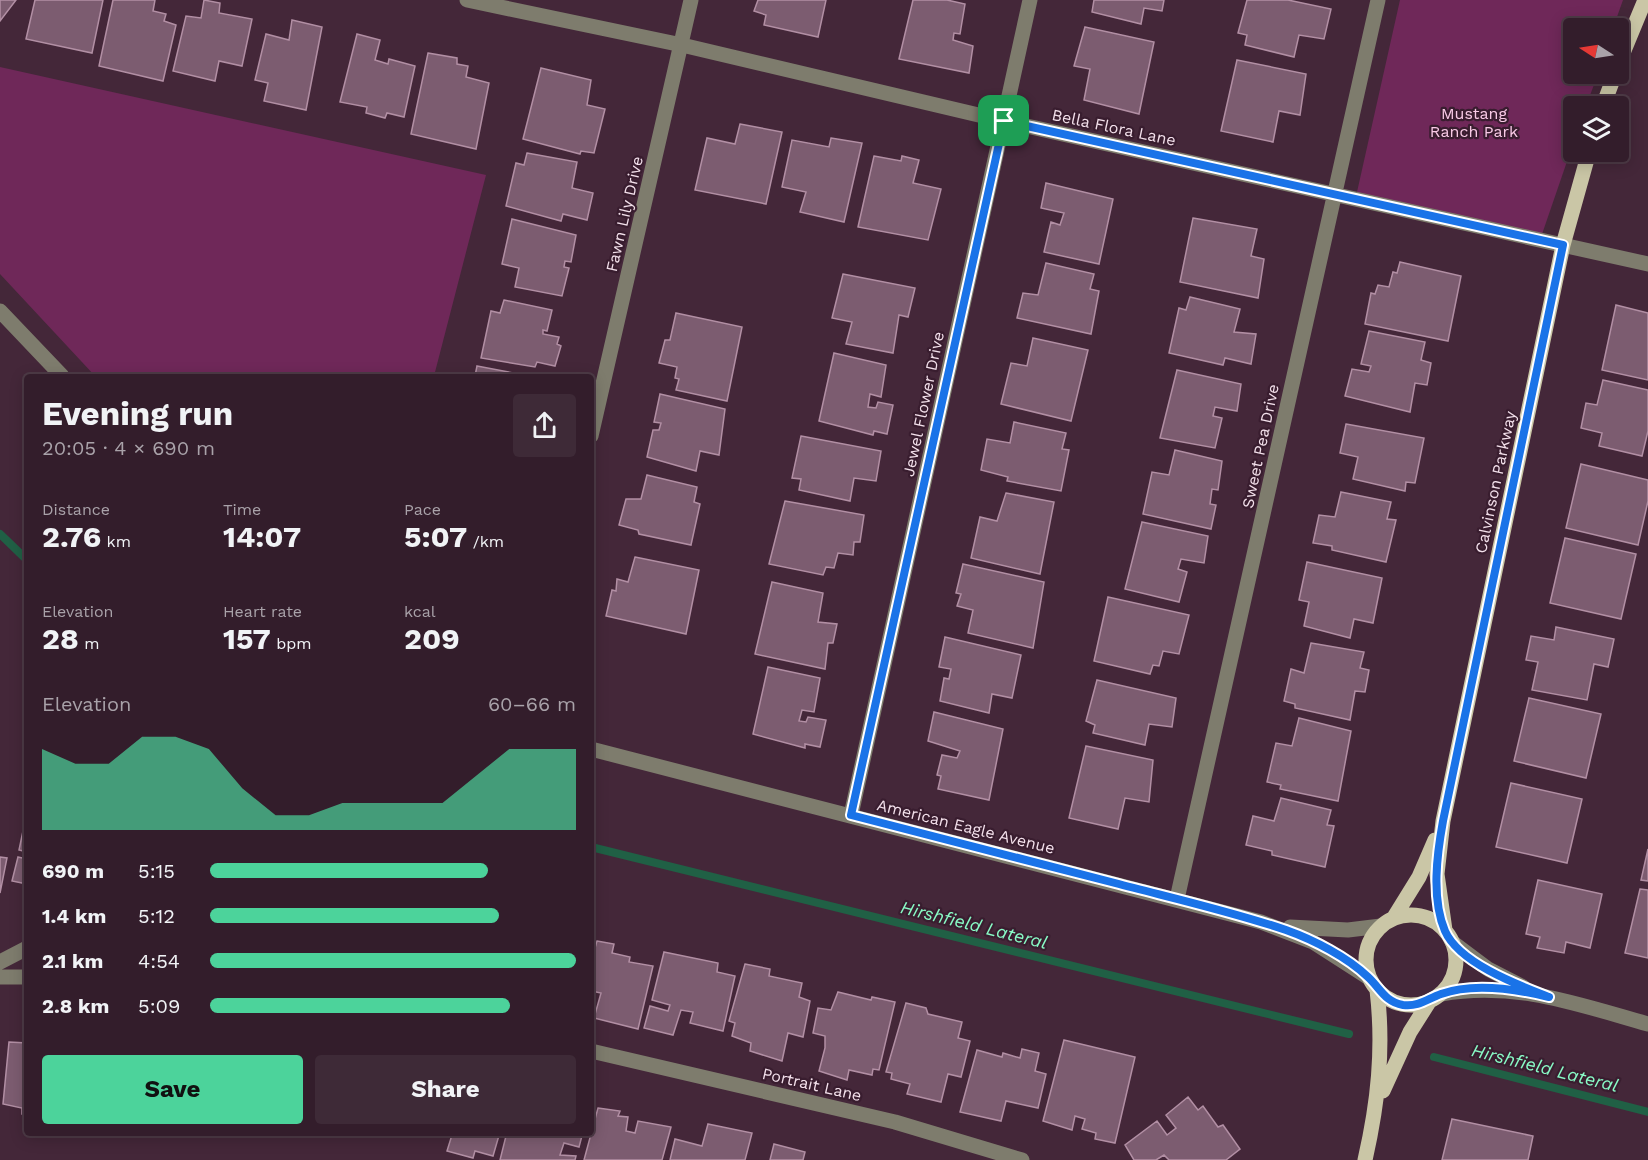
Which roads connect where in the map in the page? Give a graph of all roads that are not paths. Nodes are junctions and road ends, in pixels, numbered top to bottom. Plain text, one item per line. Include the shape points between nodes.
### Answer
1 (467, 0) edge
2 (691, 0) edge
3 (1030, 0) edge
4 (1378, 0) edge
5 (1645, 0) edge
6 (1629, 39) edge
7 (682, 45) junction
8 (1004, 121) junction
9 (1586, 162) edge
10 (1334, 193) junction
11 (1563, 245) junction
12 (1648, 264) edge
13 (0, 311) edge
14 (60, 374) edge
15 (594, 423) edge
16 (594, 750) edge
17 (851, 815) junction
18 (1443, 821) junction
19 (1178, 899) junction
20 (1261, 922) junction
21 (1387, 922) junction
22 (1448, 936) junction
23 (24, 950) edge
24 (0, 962) edge
25 (24, 977) edge
26 (0, 978) edge
27 (1373, 984) junction
28 (1549, 997) junction
29 (1435, 998) junction
30 (1648, 1024) edge
31 (594, 1052) edge
32 (1374, 1119) junction
33 (1022, 1160) edge
34 (1365, 1160) edge

1 - 7 street, Bella Flora Lane
2 - 7 street, Fawn Lily Drive
3 - 8 street, Jewel Flower Drive
4 - 10 street, Sweet Pea Drive
5 - 6 main road
7 - 8 street, Bella Flora Lane
7 - 15 street, Fawn Lily Drive
8 - 10 street, Bella Flora Lane
8 - 17 street, Jewel Flower Drive
9 - 11 main road, Calvinson Parkway
10 - 11 street, Bella Flora Lane
10 - 19 street, Sweet Pea Drive
11 - 12 street, Bella Flora Lane
11 - 18 main road, Calvinson Parkway
13 - 14 street
16 - 17 street, American Eagle Avenue
17 - 19 street, American Eagle Avenue
18 - 21 main road, Calvinson Parkway via 1419,877
18 - 22 main road, Calvinson Parkway via 1437,874
19 - 20 street, American Eagle Avenue
20 - 21 street, American Eagle Avenue via 1315,930
20 - 27 street, American Eagle Avenue via 1313,942
21 - 22 main road via 1407,915 1421,916 1434,921
21 - 27 main road via 1372,937 1367,950 1366,964
22 - 28 street via 1488,969
22 - 29 main road via 1456,956 1455,970
23 - 24 street
25 - 26 street
27 - 29 main road via 1401,1005
27 - 32 main road via 1381,1063
28 - 29 street via 1487,988
28 - 30 street
29 - 32 main road via 1394,1064
31 - 33 street, Portrait Lane via 895,1122
32 - 34 main road

